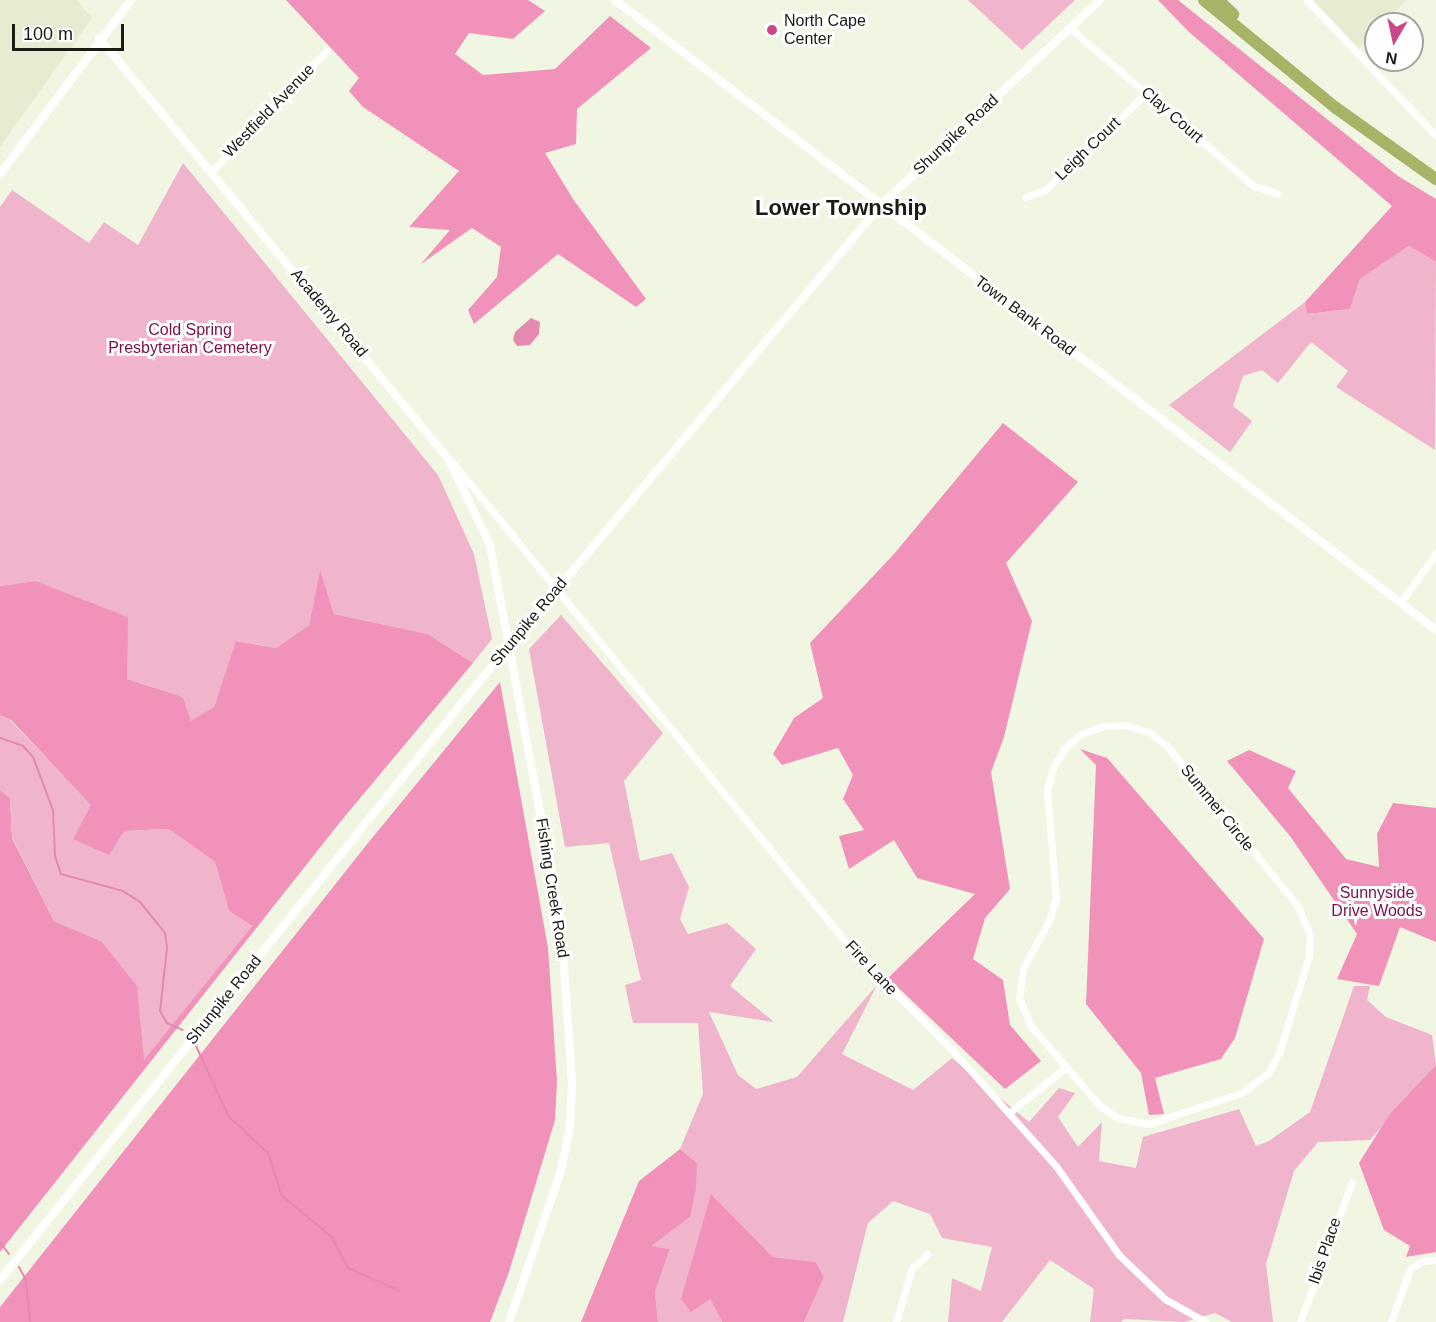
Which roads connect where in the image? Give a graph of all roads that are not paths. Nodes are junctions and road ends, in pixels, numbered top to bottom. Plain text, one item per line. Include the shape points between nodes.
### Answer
1 (131, 0) edge
2 (615, 0) edge
3 (1100, 0) edge
4 (1204, 0) edge
5 (1218, 0) edge
6 (1307, 0) edge
7 (1070, 28) junction
8 (99, 38) junction
9 (327, 50) dead end
10 (1146, 93) junction
11 (1336, 108) junction
12 (1436, 136) edge
13 (211, 172) junction
14 (0, 174) edge
15 (1436, 179) edge
16 (1278, 194) dead end
17 (1026, 197) dead end
18 (880, 205) junction
19 (448, 458) junction
20 (1436, 553) edge
21 (556, 589) junction
22 (1401, 602) junction
23 (1436, 630) edge
24 (510, 644) junction
25 (1066, 1067) junction
26 (1010, 1113) junction
27 (1352, 1182) dead end
28 (928, 1254) dead end
29 (1436, 1260) edge
30 (0, 1280) edge
31 (509, 1322) edge
32 (896, 1322) edge
33 (1206, 1322) edge
34 (1300, 1322) edge
35 (1391, 1322) edge

1 - 8 street
2 - 18 street, Town Bank Road
3 - 7 street, Shunpike Road
4 - 11 highway
5 - 11 highway
6 - 12 street
7 - 10 street, Clay Court
7 - 18 street, Shunpike Road
8 - 13 street, Academy Road
8 - 14 street
9 - 13 street, Westfield Avenue
10 - 16 street, Clay Court via 1254,186
10 - 17 street, Leigh Court via 1045,190
11 - 15 highway
13 - 19 street, Academy Road
18 - 21 street, Shunpike Road
18 - 22 street, Town Bank Road
19 - 21 street, Academy Road
19 - 24 street, Fishing Creek Road via 490,545
20 - 22 street
21 - 24 street, Shunpike Road
21 - 26 street, Fire Lane via 850,946
22 - 23 street, Town Bank Road
24 - 30 street, Shunpike Road
24 - 31 street, Fishing Creek Road via 561,925 572,1082 564,1161
25 - 25 street, Summer Circle via 1025,1018 1019,998 1023,969 1049,921 1056,897 1049,778 1064,749 1081,734 1103,726 1126,725 1149,732 1167,746 1298,906 1308,926 1309,956 1274,1064 1259,1082 1241,1093 1160,1122 1138,1124 1107,1112
25 - 26 street
26 - 33 street, Fire Lane via 1056,1166 1133,1271 1165,1299
27 - 34 street, Ibis Place
28 - 32 street via 912,1268
29 - 35 street via 1422,1261 1410,1269

